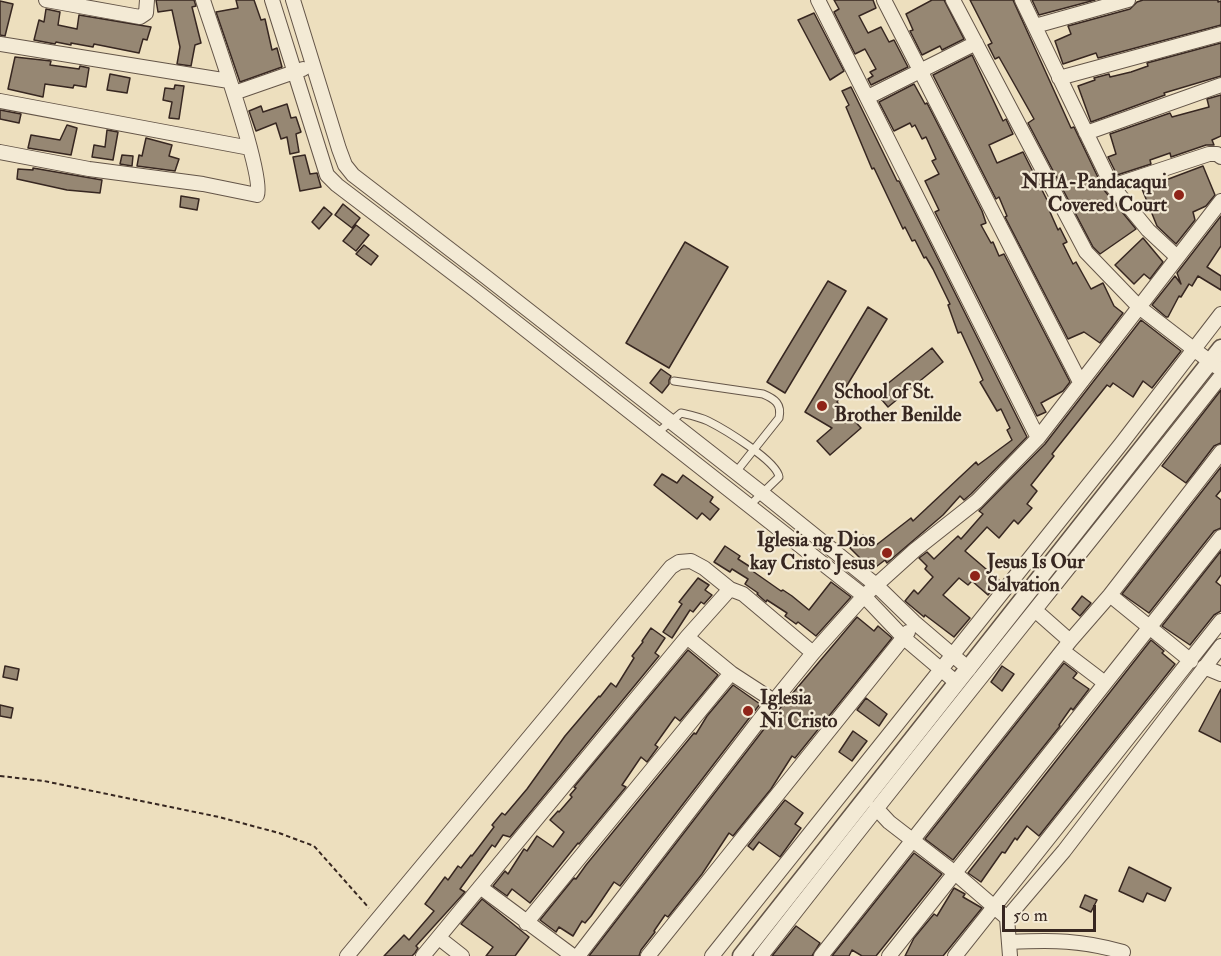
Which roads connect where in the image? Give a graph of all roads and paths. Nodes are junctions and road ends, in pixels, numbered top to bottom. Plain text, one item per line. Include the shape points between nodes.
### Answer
1 (46, 0) edge
2 (147, 0) edge
3 (203, 0) edge
4 (272, 0) edge
5 (293, 0) edge
6 (818, 0) edge
7 (885, 0) edge
8 (953, 0) edge
9 (1022, 0) edge
10 (1128, 0) edge
11 (1035, 26) junction
12 (1221, 34) edge
13 (976, 43) junction
14 (0, 44) edge
15 (312, 66) junction
16 (920, 71) junction
17 (294, 72) junction
18 (1059, 78) junction
19 (1221, 85) edge
20 (231, 87) junction
21 (868, 97) junction
22 (0, 101) edge
23 (1086, 133) junction
24 (250, 148) junction
25 (0, 152) edge
26 (1221, 157) edge
27 (1112, 186) junction
28 (1221, 201) edge
29 (1177, 257) junction
30 (486, 277) junction
31 (476, 290) junction
32 (1139, 307) junction
33 (1221, 314) edge
34 (1221, 348) edge
35 (1193, 349) junction
36 (1216, 366) edge
37 (1221, 376) edge
38 (674, 381) dead end
39 (1080, 382) junction
40 (669, 421) junction
41 (656, 434) junction
42 (1038, 438) junction
43 (753, 450) junction
44 (1221, 452) edge
45 (735, 472) junction
46 (762, 493) junction
47 (749, 506) junction
48 (1221, 537) edge
49 (876, 585) junction
50 (730, 589) junction
51 (1110, 595) junction
52 (864, 596) junction
53 (1036, 611) junction
54 (1221, 621) edge
55 (914, 622) junction
56 (1149, 626) junction
57 (687, 637) junction
58 (904, 638) junction
59 (1221, 645) edge
60 (1067, 646) junction
61 (813, 653) junction
62 (951, 654) junction
63 (1197, 664) junction
64 (940, 669) junction
65 (969, 669) junction
66 (731, 673) junction
67 (1221, 674) edge
68 (957, 683) junction
69 (1105, 683) junction
70 (774, 701) junction
71 (0, 776) edge
72 (876, 808) junction
73 (914, 841) junction
74 (955, 873) junction
75 (480, 887) junction
76 (994, 908) junction
77 (1007, 918) junction
78 (379, 920) junction
79 (526, 923) junction
80 (439, 938) junction
81 (1010, 949) edge
82 (1123, 952) dead end
83 (347, 956) edge
84 (423, 956) edge
85 (462, 956) edge
86 (573, 956) edge
87 (578, 956) edge
88 (648, 956) edge
89 (712, 956) edge
90 (741, 956) edge
91 (761, 956) edge
92 (821, 956) edge
93 (889, 956) edge
94 (955, 956) edge

1 - 2 street via 140,17 146,13
3 - 20 street
4 - 17 street
5 - 15 street
6 - 21 street
7 - 16 street
8 - 13 street
9 - 11 street
10 - 11 street
11 - 18 street
12 - 18 street
13 - 16 street
13 - 32 street via 1086,252
14 - 20 street
15 - 17 street
15 - 30 street via 345,165 353,175
16 - 21 street
16 - 39 street
17 - 20 street
17 - 31 street via 327,175
18 - 23 street
19 - 23 street
20 - 24 street
21 - 42 street
22 - 24 street
23 - 27 street
24 - 25 street via 259,190 256,195
26 - 27 street via 1209,154
27 - 29 street via 1148,230
28 - 29 street
29 - 32 street
30 - 31 street
30 - 40 street
31 - 41 street
32 - 35 street
32 - 39 street
33 - 35 street
34 - 36 street
35 - 36 street
35 - 62 street
36 - 65 street
37 - 53 street
38 - 43 lane via 763,394 778,404 779,418
39 - 42 street
40 - 41 lane
40 - 43 lane via 681,413 707,420
40 - 45 street
41 - 47 street
42 - 49 street via 977,501
43 - 45 lane
43 - 46 lane via 778,471 779,477
44 - 51 street
45 - 46 street
46 - 47 lane
46 - 49 street
47 - 52 street
48 - 56 street
49 - 52 street
49 - 55 street
50 - 57 street
50 - 61 street via 743,594
50 - 78 street via 691,561 671,567
51 - 56 street
51 - 60 street
52 - 58 street
52 - 61 street
53 - 60 street
53 - 72 street
54 - 63 street
55 - 58 street
55 - 62 street
56 - 63 street
56 - 69 street
57 - 66 street
57 - 75 street
58 - 64 street
58 - 88 street
59 - 63 street
60 - 69 street
60 - 73 street
61 - 70 street
62 - 64 street
62 - 65 street
63 - 67 street
63 - 76 street
63 - 77 street via 1090,819
64 - 68 street
64 - 89 street
65 - 68 street
66 - 70 street
66 - 79 street
68 - 90 street
69 - 74 street
70 - 87 street
71 - 78 path via 44,781 219,817 314,846
72 - 73 street
72 - 91 street
73 - 74 street
73 - 92 street
74 - 76 street
74 - 93 street
75 - 79 street
75 - 80 street
76 - 77 street
76 - 94 street
77 - 81 street
78 - 83 street
79 - 86 street
80 - 84 street
80 - 85 street
81 - 82 street via 1055,939

